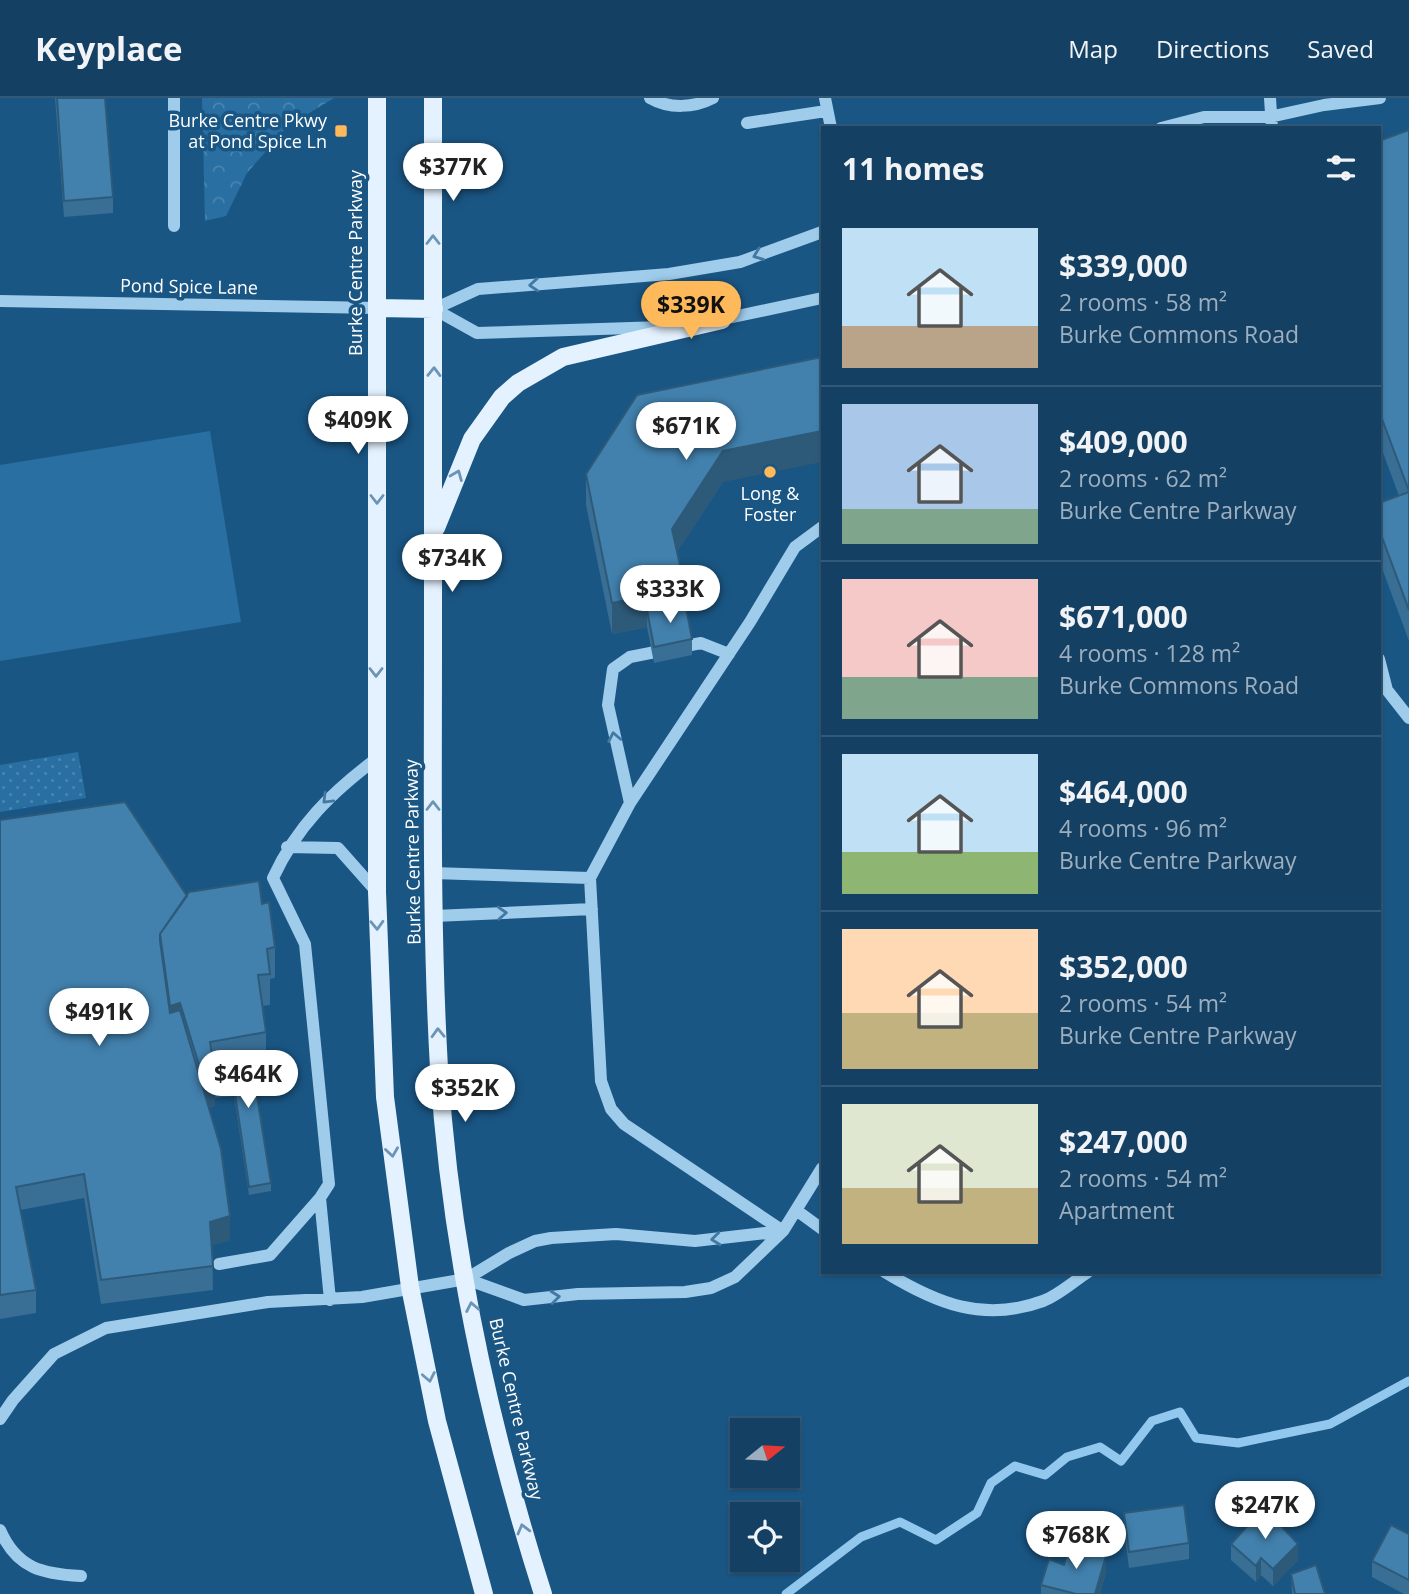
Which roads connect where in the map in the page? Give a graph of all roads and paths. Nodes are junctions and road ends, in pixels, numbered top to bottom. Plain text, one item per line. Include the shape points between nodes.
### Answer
1 (174, 98) edge
2 (377, 98) edge
3 (433, 98) edge
4 (650, 98) edge
5 (713, 98) edge
6 (1270, 98) edge
7 (1380, 98) edge
8 (825, 104) edge
9 (1271, 122) edge
10 (747, 123) dead end
11 (830, 126) edge
12 (1169, 126) edge
13 (174, 226) dead end
14 (821, 232) edge
15 (821, 298) edge
16 (0, 301) edge
17 (377, 308) junction
18 (434, 309) junction
19 (722, 320) junction
20 (821, 528) edge
21 (432, 538) junction
22 (729, 654) junction
23 (1381, 667) edge
24 (1409, 718) edge
25 (376, 759) junction
26 (629, 803) junction
27 (288, 847) junction
28 (433, 873) junction
29 (590, 878) junction
30 (377, 892) junction
31 (592, 909) junction
32 (434, 916) junction
33 (821, 1170) edge
34 (320, 1198) junction
35 (796, 1210) junction
36 (821, 1229) edge
37 (783, 1231) junction
38 (219, 1264) dead end
39 (888, 1274) edge
40 (1085, 1274) edge
41 (466, 1279) junction
42 (410, 1287) junction
43 (330, 1300) junction
44 (0, 1419) edge
45 (0, 1530) edge
46 (81, 1576) dead end
47 (484, 1594) edge
48 (543, 1594) edge

1 - 13 street
2 - 17 main road, Burke Centre Parkway
18 -> 3 main road, Burke Centre Parkway
4 - 5 street via 664,106 691,106
6 - 9 street
7 - 9 street via 1324,105
8 - 10 street
8 - 11 street
9 - 12 street via 1203,117
14 -> 18 street via 740,262 669,274 478,289
15 - 19 street
16 - 17 street, Pond Spice Lane
17 - 18 main road
17 -> 25 main road, Burke Centre Parkway
18 - 19 street via 477,333 656,328
21 -> 18 main road, Burke Centre Parkway
21 -> 19 main road via 472,439 518,383 563,357
20 - 22 street via 794,547
28 -> 21 main road, Burke Centre Parkway
22 - 26 street
26 -> 22 street via 608,705 613,669 630,657 701,643
23 - 24 street via 1387,690
25 -> 27 street via 338,787
25 - 30 main road, Burke Centre Parkway
26 - 29 street
27 - 30 street via 338,848
27 - 34 street via 273,878 305,944 329,1184
28 - 29 street
28 - 32 main road, Burke Centre Parkway
29 - 31 street
30 -> 42 main road, Burke Centre Parkway via 385,1097
32 -> 31 street
31 - 37 street via 601,1081 611,1109 624,1124
41 -> 32 main road, Burke Centre Parkway via 439,1070
33 - 35 street
34 - 38 street via 271,1255
34 - 43 street
35 - 36 street
35 - 37 street
37 -> 41 street via 695,1241 617,1234 551,1238 509,1253
41 -> 37 street via 524,1300 698,1290 735,1277
39 - 40 street via 925,1296 960,1308 1003,1311 1045,1300
41 - 42 street
48 -> 41 main road, Burke Centre Parkway via 488,1393
42 - 43 street
42 -> 47 main road, Burke Centre Parkway via 438,1421
43 - 44 street via 268,1302 106,1328 54,1354
45 - 46 street via 16,1556 39,1572

